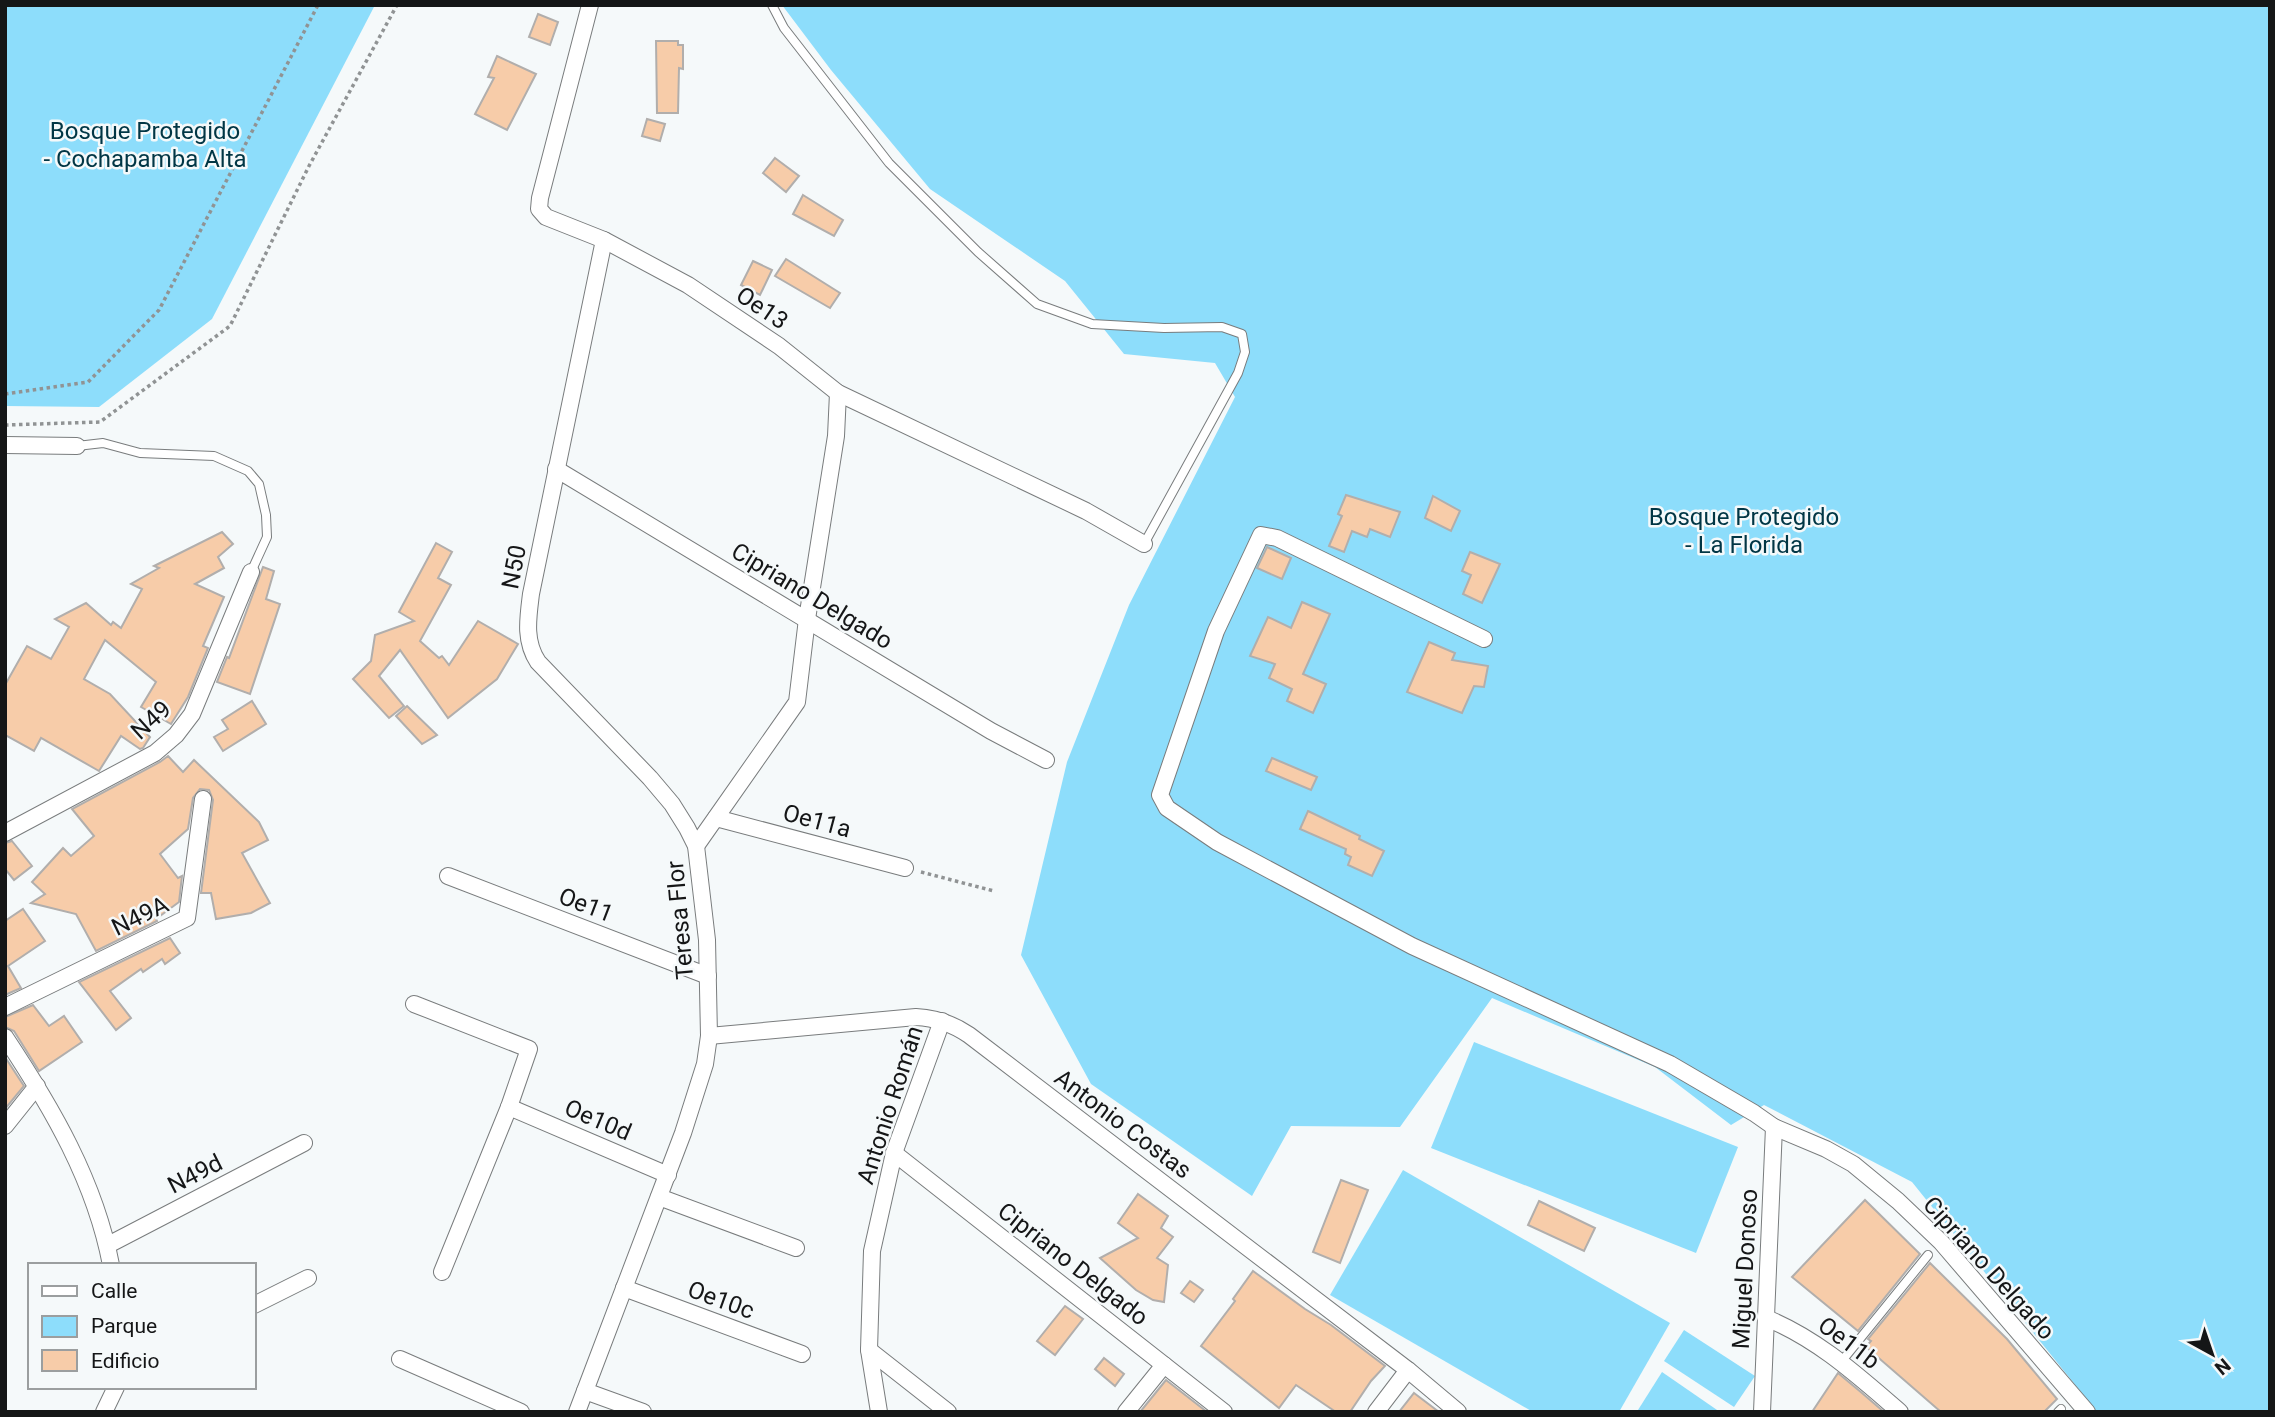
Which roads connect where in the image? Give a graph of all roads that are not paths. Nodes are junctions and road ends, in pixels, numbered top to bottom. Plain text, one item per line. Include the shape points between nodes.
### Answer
1 (590, 5) edge
2 (772, 5) edge
3 (604, 240) junction
4 (838, 394) junction
5 (5, 445) edge
6 (77, 446) joint
7 (556, 469) junction
8 (1144, 544) joint
9 (251, 572) joint
10 (807, 619) junction
11 (1483, 639) dead end
12 (1046, 760) dead end
13 (204, 799) dead end
14 (716, 818) junction
15 (5, 833) edge
16 (696, 846) junction
17 (905, 868) road end
18 (447, 876) dead end
19 (708, 976) junction
20 (414, 1004) dead end
21 (5, 1007) edge
22 (942, 1021) junction
23 (709, 1036) junction
24 (5, 1037) edge
25 (37, 1086) junction
26 (509, 1107) junction
27 (5, 1126) edge
28 (1774, 1127) junction
29 (304, 1143) dead end
30 (894, 1153) junction
31 (668, 1175) junction
32 (659, 1197) junction
33 (108, 1245) junction
34 (796, 1248) dead end
35 (1928, 1255) dead end
36 (111, 1263) edge
37 (442, 1272) dead end
38 (308, 1278) dead end
39 (624, 1288) junction
40 (256, 1304) edge
41 (1766, 1318) junction
42 (869, 1350) junction
43 (802, 1354) dead end
44 (400, 1359) dead end
45 (1841, 1362) junction
46 (1164, 1365) junction
47 (1408, 1370) junction
48 (115, 1389) edge
49 (585, 1391) junction
50 (104, 1412) edge
51 (522, 1412) edge
52 (577, 1412) edge
53 (643, 1412) edge
54 (878, 1412) edge
55 (948, 1412) edge
56 (1126, 1412) edge
57 (1224, 1412) edge
58 (1376, 1412) edge
59 (1458, 1412) edge
60 (1762, 1412) edge
61 (1900, 1412) edge
62 (2087, 1412) edge

1 - 3 street, Oe13 via 538,204 546,217
2 - 8 lane via 784,28 888,163 1037,304 1093,324 1222,327 1242,334 1245,352 1238,373
3 - 4 street, Oe13 via 688,285 779,346
3 - 7 street, N50
4 - 8 street, Oe13 via 1086,511
4 - 10 street, Teresa Flor via 836,436
5 - 6 street
6 - 9 lane via 103,443 141,453 214,456 248,471 259,484 267,537
7 - 10 street, Cipriano Delgado
7 - 16 street, N50 via 531,594 527,625 531,648 538,662 673,804
9 - 15 street, N49 via 200,697 176,735 155,753
10 - 12 street, Cipriano Delgado
10 - 14 street, Teresa Flor via 797,702
11 - 28 street, Cipriano Delgado via 1277,538 1261,535 1216,631 1160,795 1167,808 1217,842 1412,946 1670,1064
13 - 21 street, N49A via 187,918
14 - 16 street, Teresa Flor
14 - 17 street, Oe11a
16 - 19 street, Teresa Flor
18 - 19 street, Oe11
19 - 23 street, Teresa Flor
20 - 26 street via 528,1049
22 - 23 street, Antonio Costas via 916,1017
22 - 30 street, Antonio Román
22 - 47 street, Antonio Costas via 970,1035
23 - 31 street, Teresa Flor via 694,1101
24 - 25 street
25 - 27 street
25 - 33 street via 84,1175
26 - 31 street, Oe10d
26 - 37 street
28 - 41 street, Miguel Donoso
28 - 62 street, Cipriano Delgado via 1853,1164 1898,1201 1941,1242
29 - 33 street, N49d
30 - 42 street, Antonio Román via 872,1251
30 - 46 street, Cipriano Delgado
31 - 32 street, Teresa Flor
32 - 34 street
32 - 39 street, Teresa Flor
33 - 36 street
35 - 45 lane
38 - 40 street
39 - 43 street, Oe10c
39 - 49 street, Teresa Flor
41 - 45 street, Oe11b via 1791,1328
41 - 60 street, Miguel Donoso
42 - 54 street, Antonio Román
42 - 55 street
44 - 51 street
45 - 61 street, Oe11b
46 - 56 street
46 - 57 street, Cipriano Delgado
47 - 58 street
47 - 59 street, Antonio Costas
48 - 50 street
49 - 52 street, Teresa Flor
49 - 53 street

